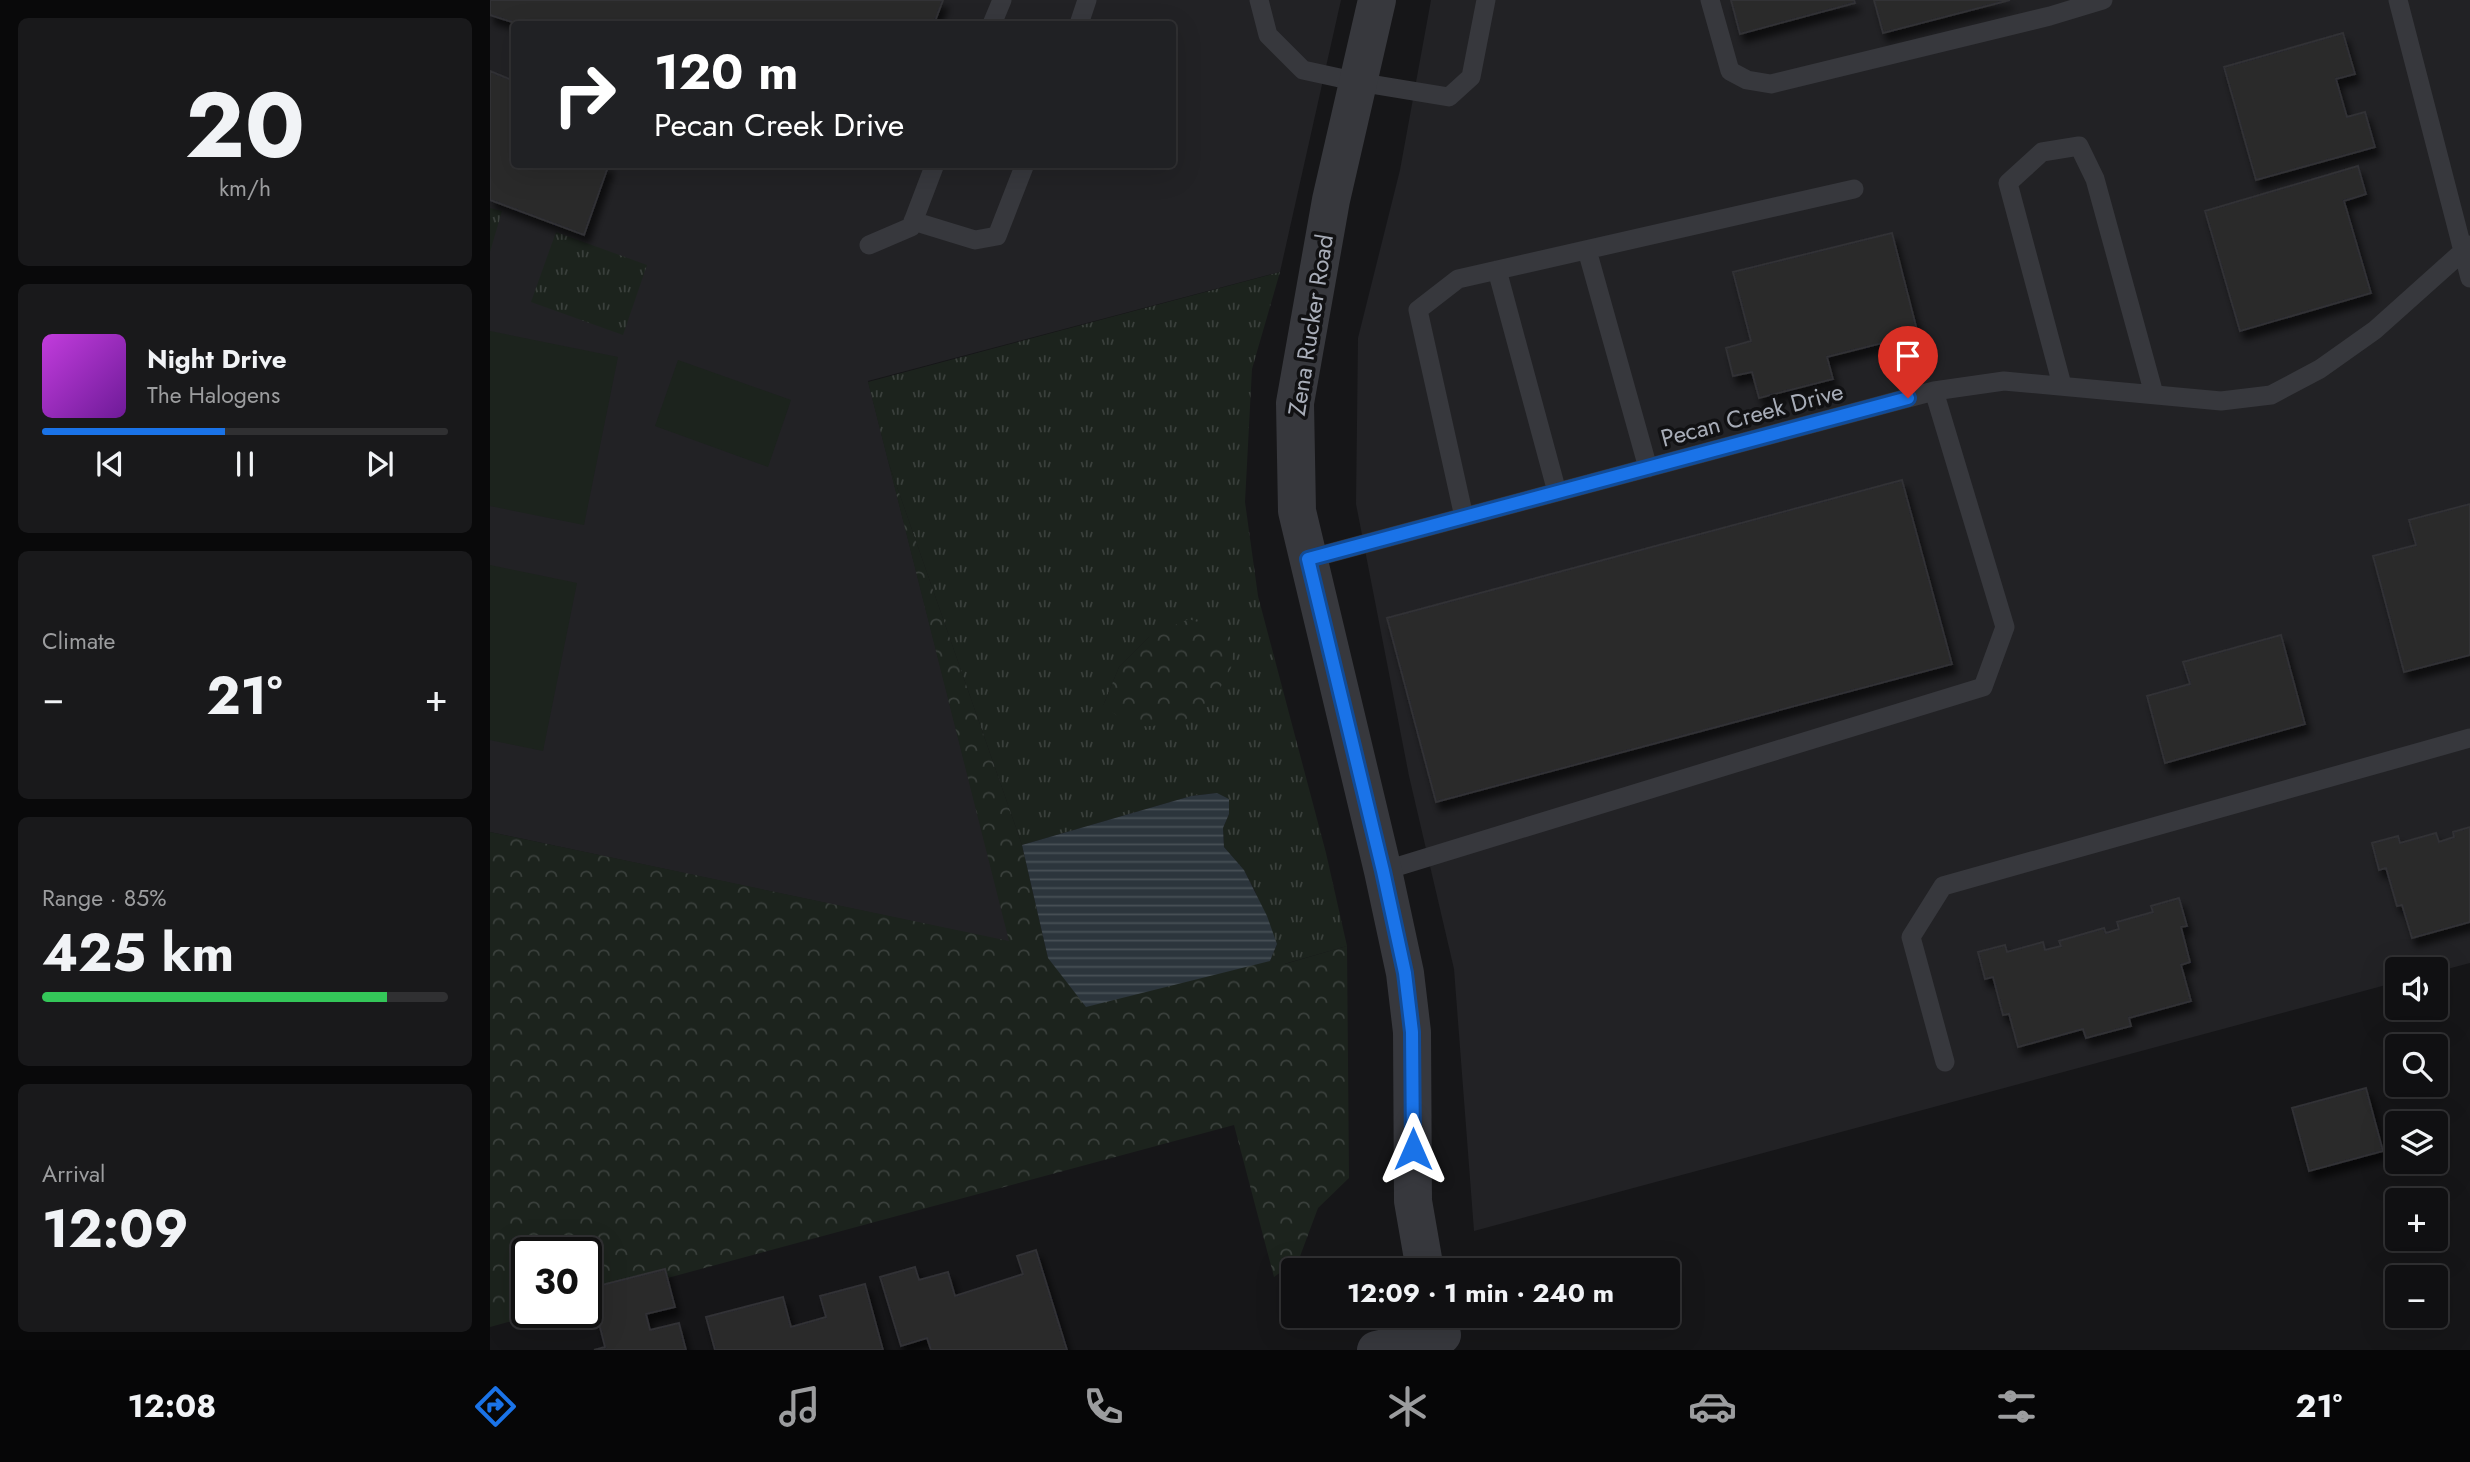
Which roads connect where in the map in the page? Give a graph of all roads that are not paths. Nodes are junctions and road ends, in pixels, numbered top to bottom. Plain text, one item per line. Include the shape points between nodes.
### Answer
1 (1002, 0) edge
2 (1087, 0) edge
3 (1259, 0) edge
4 (1377, 0) edge
5 (1486, 0) edge
6 (1710, 0) edge
7 (2103, 0) edge
8 (2398, 0) edge
9 (993, 21) edge
10 (1080, 21) edge
11 (1359, 82) junction
12 (933, 168) edge
13 (1022, 168) edge
14 (1854, 188) dead end
15 (913, 221) junction
16 (869, 245) dead end
17 (2467, 249) edge
18 (1587, 250) junction
19 (1497, 270) junction
20 (2470, 278) edge
21 (2062, 385) junction
22 (1934, 391) junction
23 (2154, 394) junction
24 (1648, 468) junction
25 (1558, 492) junction
26 (1464, 517) junction
27 (1308, 559) junction
28 (2470, 738) edge
29 (1383, 871) junction
30 (1945, 1062) dead end
31 (1424, 1258) edge
32 (1441, 1334) edge
33 (1376, 1350) edge

1 - 9 lane
2 - 10 lane
3 - 11 lane via 1268,35 1303,70
4 - 11 street, Zena Rucker Road
5 - 11 lane via 1471,77 1449,97
6 - 7 lane via 1731,71 1747,80 1771,83
8 - 17 lane
11 - 27 street, Zena Rucker Road via 1331,200 1295,403 1297,511
12 - 15 lane
13 - 15 lane via 997,236 975,240
14 - 18 lane
15 - 16 lane via 911,227
17 - 20 lane
17 - 23 lane, Pecan Creek Drive via 2375,330 2271,396 2221,401
18 - 19 lane
18 - 24 lane
19 - 25 lane
19 - 26 lane via 1458,279 1418,310
21 - 22 lane, Pecan Creek Drive via 2004,381
21 - 23 lane, Pecan Creek Drive
21 - 23 lane via 2008,183 2042,152 2079,146 2095,180
22 - 24 lane, Pecan Creek Drive
22 - 29 lane via 2005,627 1983,687
24 - 25 lane, Pecan Creek Drive
25 - 26 lane, Pecan Creek Drive
26 - 27 lane, Pecan Creek Drive
27 - 29 street, Zena Rucker Road
28 - 30 lane via 1943,886 1911,937
29 - 31 street, Zena Rucker Road via 1405,973 1412,1032 1413,1201
32 - 33 street

